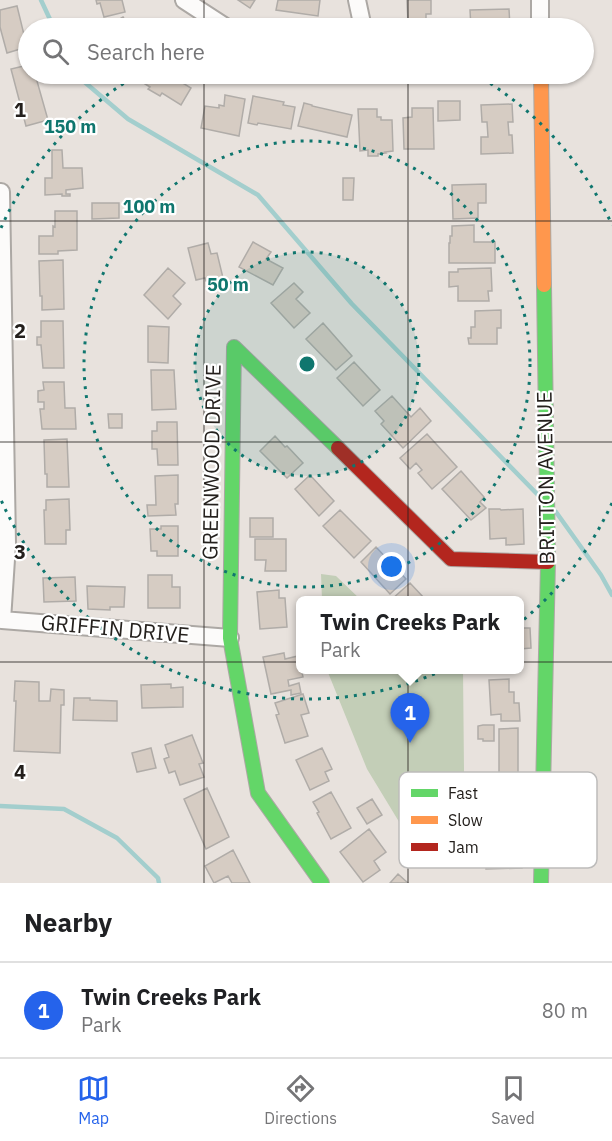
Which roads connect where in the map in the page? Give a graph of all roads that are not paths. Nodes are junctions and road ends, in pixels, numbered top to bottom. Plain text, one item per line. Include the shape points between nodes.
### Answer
1 (184, 0) edge
2 (357, 0) edge
3 (540, 0) edge
4 (212, 18) edge
5 (361, 18) edge
6 (540, 18) edge
7 (541, 84) edge
8 (0, 191) edge
9 (548, 562) junction
10 (1, 619) edge
11 (230, 638) junction
12 (543, 772) edge
13 (541, 868) edge
14 (322, 883) edge
15 (541, 883) edge

1 - 4 street
2 - 5 street
3 - 6 street
7 - 9 street, BRITTON AVENUE
8 - 10 street via 7,544
9 - 11 street, GREENWOOD DRIVE via 451,560 234,347
9 - 12 street, BRITTON AVENUE
10 - 11 street, GRIFFIN DRIVE
11 - 14 street, GREENWOOD DRIVE via 258,793
13 - 15 street, BRITTON AVENUE

